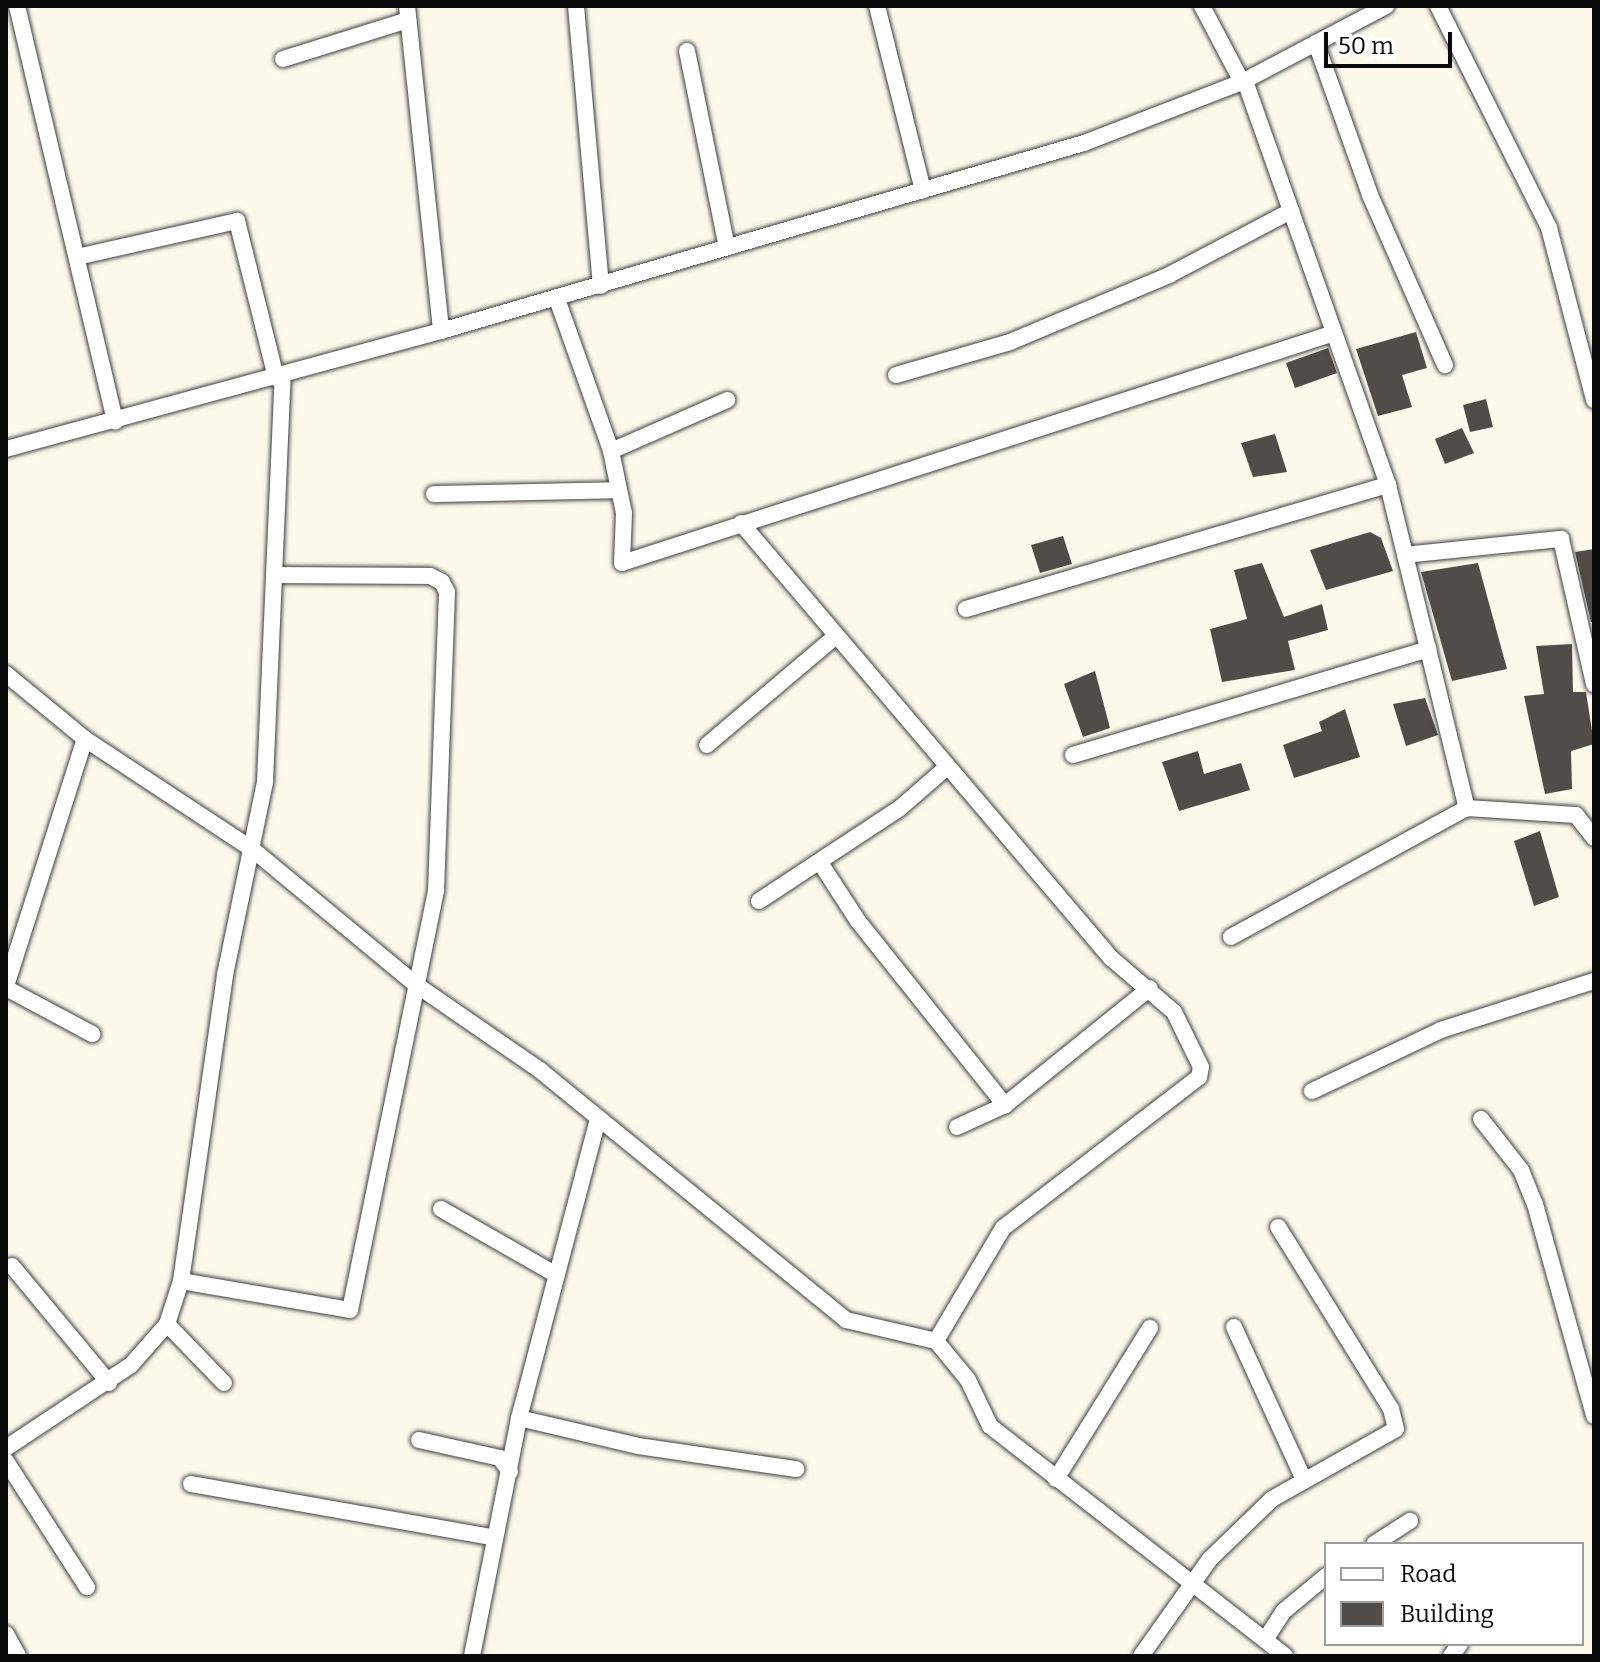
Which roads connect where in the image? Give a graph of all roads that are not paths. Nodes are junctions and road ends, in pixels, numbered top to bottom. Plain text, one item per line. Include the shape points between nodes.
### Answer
1 (17, 6) edge
2 (576, 6) edge
3 (877, 6) edge
4 (1202, 6) edge
5 (1386, 6) edge
6 (1438, 6) edge
7 (408, 13) edge
8 (1316, 43) junction
9 (687, 51) dead end
10 (283, 59) dead end
11 (1243, 82) junction
12 (923, 190) junction
13 (1291, 211) junction
14 (727, 247) junction
15 (77, 257) junction
16 (601, 286) junction
17 (557, 299) junction
18 (441, 331) junction
19 (1334, 333) junction
20 (1445, 365) dead end
21 (896, 375) dead end
22 (279, 377) junction
23 (727, 400) dead end
24 (1594, 400) edge
25 (115, 422) junction
26 (6, 449) edge
27 (611, 451) junction
28 (1388, 485) junction
29 (619, 490) junction
30 (434, 494) dead end
31 (741, 523) junction
32 (1405, 555) junction
33 (277, 575) junction
34 (966, 609) dead end
35 (835, 637) junction
36 (1429, 649) junction
37 (6, 674) edge
38 (1594, 684) edge
39 (85, 739) junction
40 (707, 745) dead end
41 (1073, 755) dead end
42 (947, 767) junction
43 (1467, 808) junction
44 (1594, 838) edge
45 (252, 849) junction
46 (821, 864) junction
47 (759, 901) dead end
48 (1231, 937) dead end
49 (1594, 981) edge
50 (415, 984) junction
51 (6, 987) edge
52 (1150, 988) junction
53 (92, 1034) dead end
54 (1312, 1091) dead end
55 (1005, 1105) junction
56 (1481, 1119) dead end
57 (597, 1123) junction
58 (957, 1127) dead end
59 (441, 1209) dead end
60 (1278, 1227) dead end
61 (12, 1266) dead end
62 (555, 1274) junction
63 (181, 1281) junction
64 (167, 1324) junction
65 (1234, 1327) dead end
66 (1150, 1328) dead end
67 (936, 1341) junction
68 (109, 1383) junction
69 (224, 1383) dead end
70 (1594, 1416) edge
71 (519, 1418) junction
72 (419, 1440) dead end
73 (6, 1448) edge
74 (6, 1461) edge
75 (796, 1469) dead end
76 (510, 1472) junction
77 (1056, 1479) junction
78 (1304, 1480) junction
79 (191, 1484) dead end
80 (1410, 1521) dead end
81 (492, 1537) junction
82 (1377, 1542) edge
83 (1324, 1578) edge
84 (1190, 1585) junction
85 (87, 1587) dead end
86 (6, 1634) edge
87 (1265, 1640) junction
88 (18, 1656) edge
89 (472, 1656) edge
90 (1141, 1656) edge
91 (1285, 1656) edge

1 - 15 street
2 - 16 street
3 - 12 street
4 - 11 street
5 - 8 street
6 - 24 street via 1549,228
7 - 10 street
7 - 18 street
8 - 11 street
8 - 20 street via 1370,195
9 - 14 street
11 - 12 street via 1084,143
11 - 13 street
12 - 14 street
13 - 19 street
13 - 21 street via 1169,275 1010,342
14 - 16 street
15 - 22 street via 237,221
15 - 25 street
16 - 17 street
17 - 18 street
17 - 27 street
18 - 22 street
19 - 28 street
19 - 31 street
22 - 25 street
22 - 33 street
23 - 27 street
25 - 26 street
27 - 29 street
28 - 32 street
28 - 34 street
29 - 30 street
29 - 31 street via 622,563
31 - 35 street
32 - 36 street
32 - 38 street via 1561,539
33 - 45 street via 265,782
33 - 50 street via 430,576 447,592 436,891
35 - 40 street
35 - 42 street
36 - 41 street
36 - 43 street
37 - 39 street
39 - 45 street
39 - 51 street
42 - 46 street
42 - 52 street via 1111,958
43 - 44 street via 1576,815
43 - 48 street
45 - 50 street
45 - 63 street via 225,975
46 - 47 street
46 - 55 street via 858,921
49 - 54 street via 1441,1030
50 - 57 street via 541,1071
50 - 63 street via 350,1310
51 - 53 street
52 - 55 street
52 - 67 street via 1174,1012 1199,1058 1199,1077 1003,1228
55 - 58 street
56 - 70 street via 1521,1170 1535,1204
57 - 62 street
57 - 67 street via 846,1320
59 - 62 street
60 - 78 street via 1396,1418 1396,1429
61 - 68 street
62 - 71 street
63 - 64 street
64 - 68 street
64 - 69 street
65 - 78 street
66 - 77 street
67 - 77 street via 968,1380 990,1426
68 - 73 street
71 - 75 street via 638,1446
71 - 76 street
72 - 76 street via 500,1458
74 - 85 street
76 - 81 street
77 - 84 street
78 - 84 street via 1272,1499
79 - 81 street
80 - 82 street
81 - 89 street
83 - 87 street via 1284,1611
84 - 87 street
84 - 90 street
86 - 88 street
87 - 91 street

